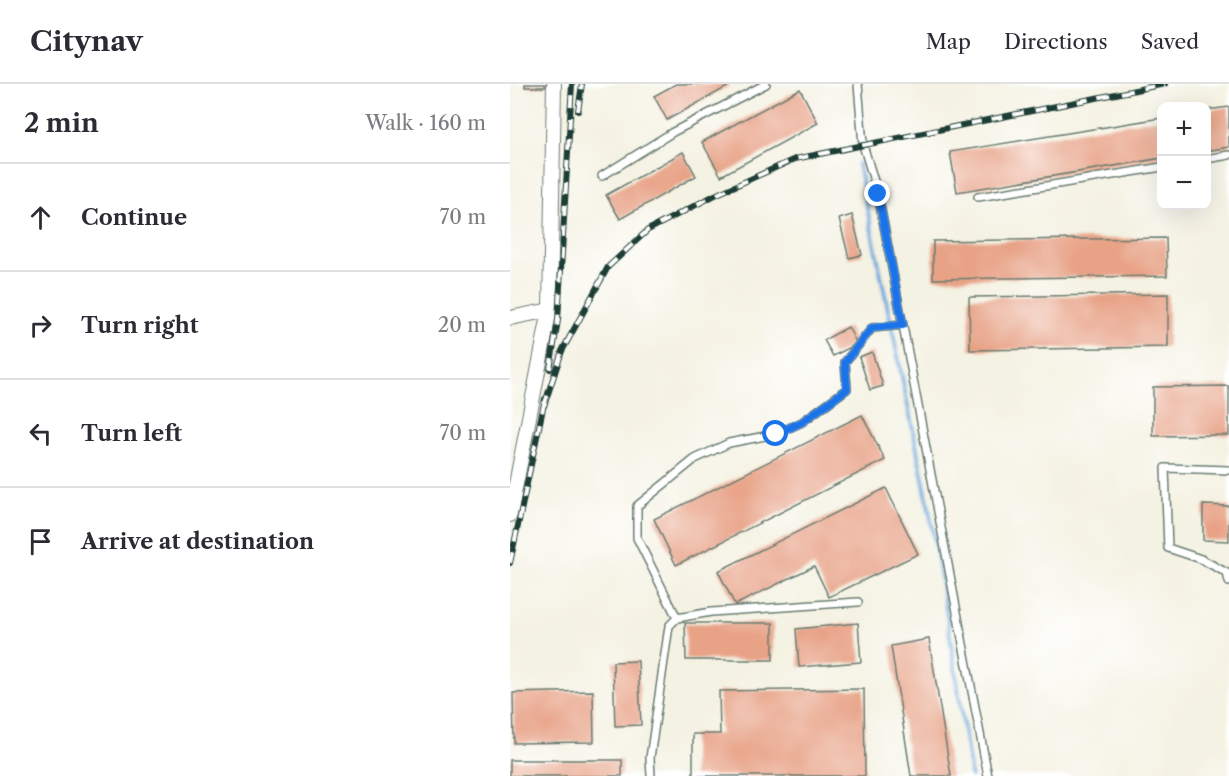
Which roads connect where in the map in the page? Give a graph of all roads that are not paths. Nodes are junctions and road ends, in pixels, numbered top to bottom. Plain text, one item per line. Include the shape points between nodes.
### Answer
1 (554, 84) edge
2 (766, 84) edge
3 (858, 84) edge
4 (1229, 155) edge
5 (1211, 158) edge
6 (1157, 167) edge
7 (602, 176) dead end
8 (978, 197) dead end
9 (550, 310) junction
10 (510, 318) edge
11 (900, 326) junction
12 (1229, 470) edge
13 (510, 515) edge
14 (1229, 582) edge
15 (858, 602) dead end
16 (677, 618) junction
17 (651, 776) edge
18 (988, 776) edge

1 - 9 street
2 - 7 lane via 673,132
3 - 11 lane via 863,145 878,194
4 - 5 lane
6 - 8 lane
9 - 10 street
9 - 13 street
11 - 16 lane via 872,328 845,362 847,389 802,422 776,434 729,443 695,459 637,507 637,538
11 - 18 lane
12 - 14 lane via 1165,468 1168,548 1227,573
15 - 16 lane
16 - 17 lane via 669,626 650,758

